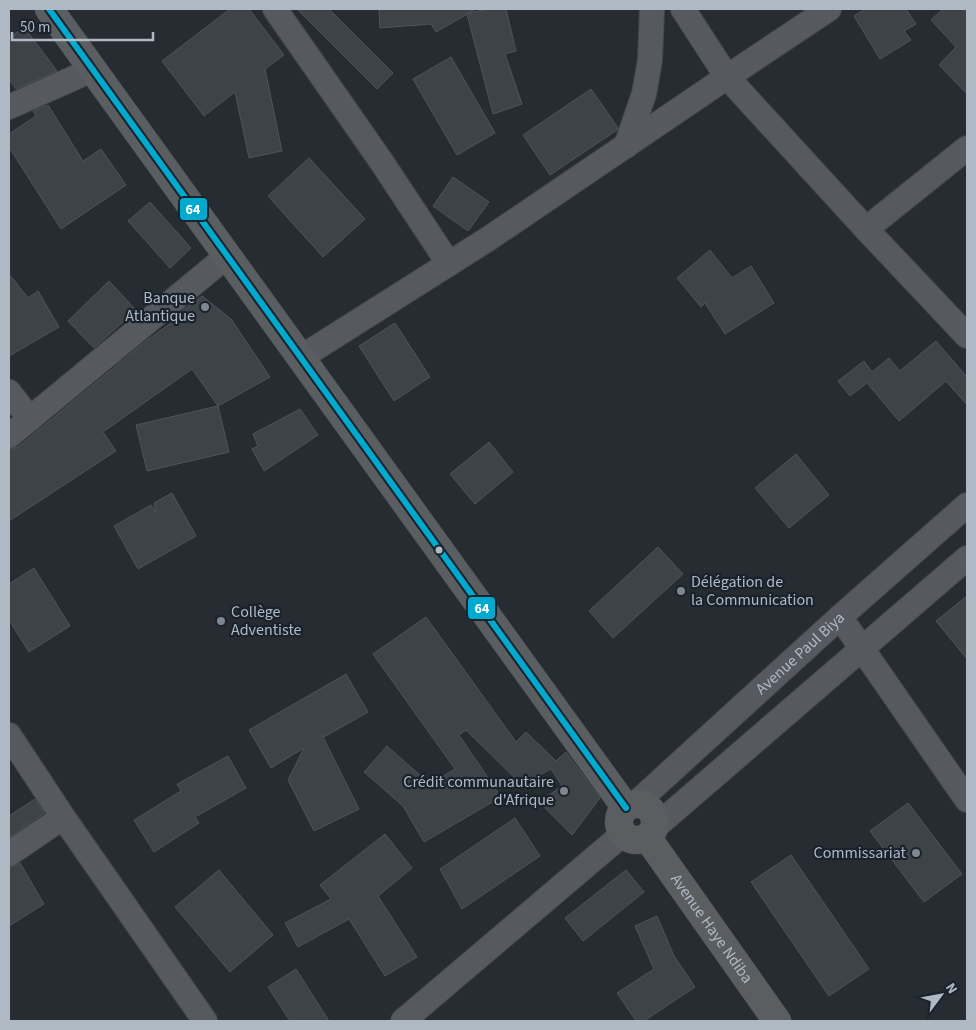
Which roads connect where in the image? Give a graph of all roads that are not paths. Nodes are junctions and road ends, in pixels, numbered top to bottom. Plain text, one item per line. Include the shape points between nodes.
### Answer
1 (50, 9) edge
2 (276, 9) edge
3 (652, 9) edge
4 (683, 9) edge
5 (829, 9) edge
6 (94, 69) junction
7 (727, 77) junction
8 (9, 107) edge
9 (626, 146) junction
10 (967, 148) edge
11 (866, 229) junction
12 (227, 256) junction
13 (449, 264) junction
14 (967, 336) edge
15 (300, 358) junction
16 (9, 392) edge
17 (30, 419) junction
18 (9, 436) edge
19 (967, 505) edge
20 (967, 558) edge
21 (840, 617) junction
22 (862, 647) junction
23 (9, 735) edge
24 (967, 800) edge
25 (63, 817) junction
26 (637, 823) junction
27 (9, 854) edge
28 (205, 1021) edge
29 (404, 1021) edge
30 (777, 1021) edge

1 - 6 highway, Avenue Haye Ndiba
2 - 13 street
3 - 9 street via 650,60 644,94
4 - 7 street
5 - 7 street
6 - 8 street
6 - 12 highway, Avenue Haye Ndiba
7 - 9 street
7 - 11 street
9 - 13 street
10 - 11 street
11 - 14 street
12 - 15 highway, Avenue Haye Ndiba
12 - 17 street
13 - 15 street
15 - 26 highway, Avenue Haye Ndiba
16 - 17 street
17 - 18 street
19 - 21 street, Avenue Paul Biya
20 - 22 street
21 - 22 street
21 - 26 street, Avenue Paul Biya
22 - 24 street
22 - 26 street
23 - 25 street
25 - 27 street
25 - 28 street
26 - 29 street
26 - 30 highway, Avenue Haye Ndiba

